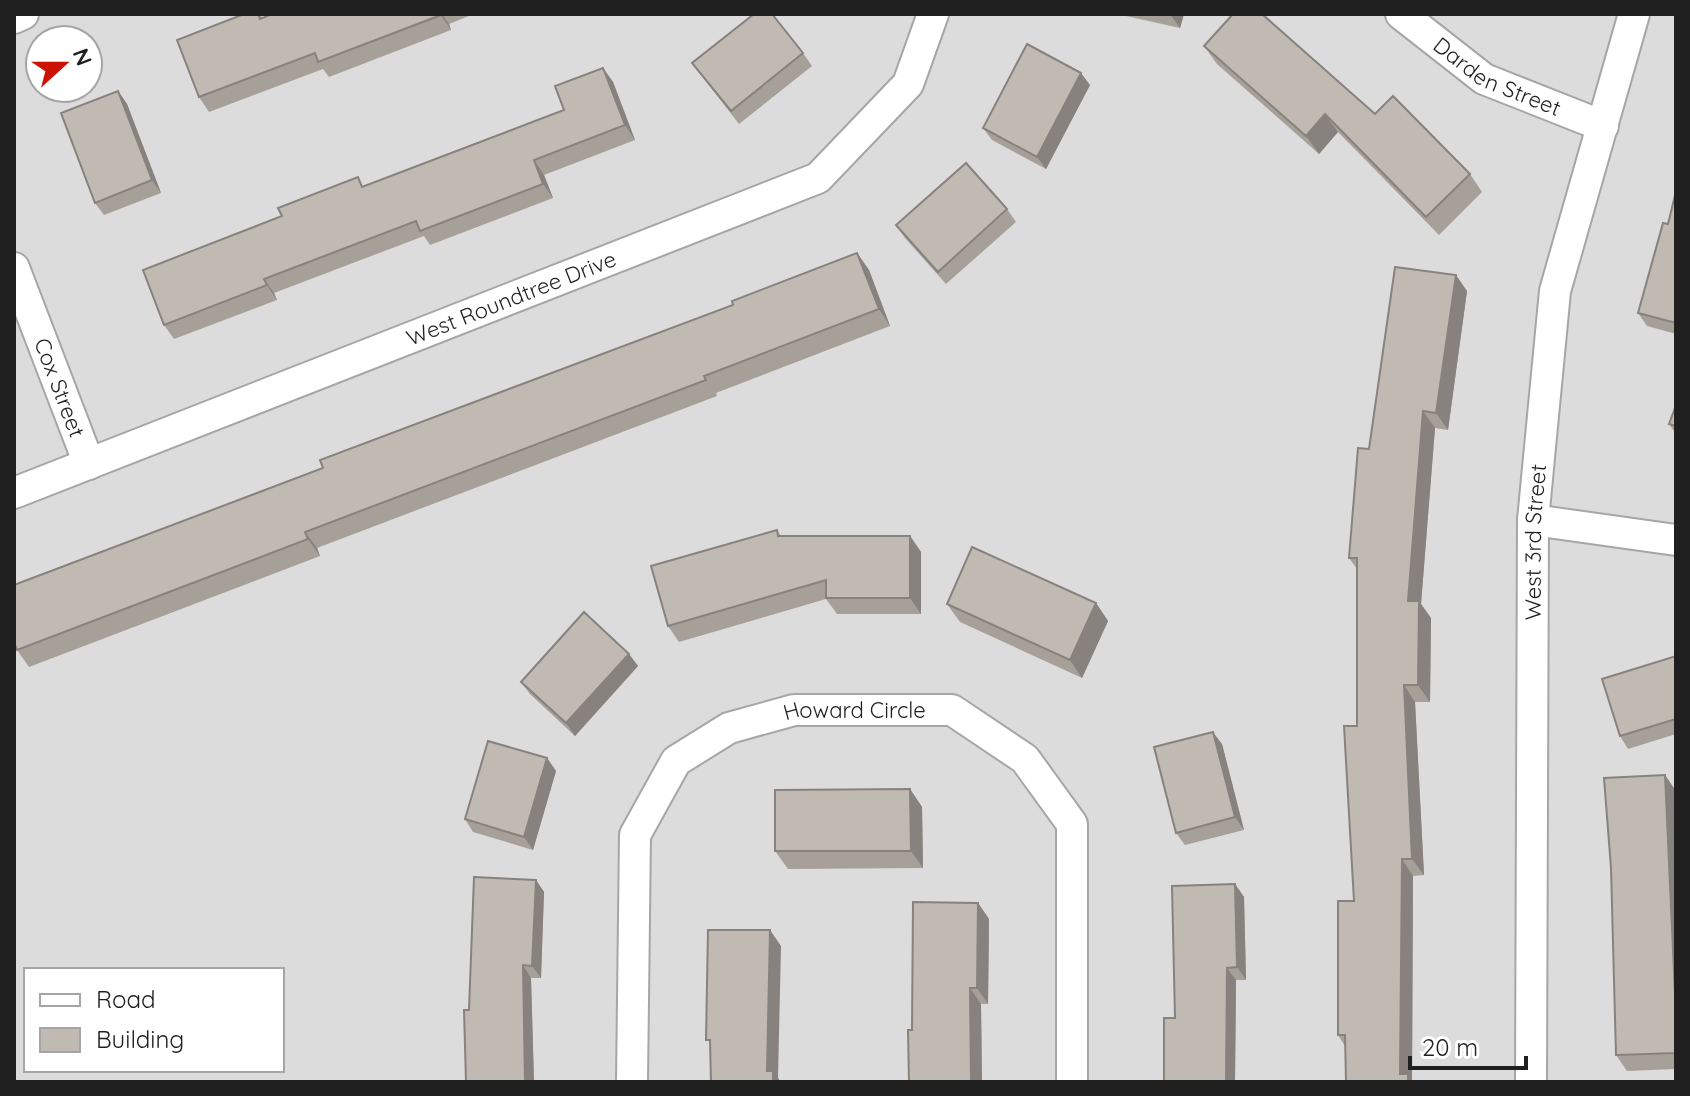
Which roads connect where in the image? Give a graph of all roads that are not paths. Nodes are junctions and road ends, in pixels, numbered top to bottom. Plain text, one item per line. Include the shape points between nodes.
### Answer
1 (23, 14) edge
2 (933, 14) edge
3 (1401, 14) edge
4 (1634, 14) edge
5 (14, 18) edge
6 (1603, 126) junction
7 (14, 268) edge
8 (89, 464) junction
9 (14, 493) edge
10 (1533, 520) junction
11 (1676, 540) edge
12 (632, 1082) edge
13 (1072, 1082) edge
14 (1531, 1082) edge

1 - 5 street
2 - 8 street, West Roundtree Drive via 908,84 818,178
3 - 6 street, Darden Street via 1484,79
4 - 6 street, West 3rd Street
6 - 10 street, West 3rd Street via 1555,291
7 - 8 street, Cox Street
8 - 9 street, West Roundtree Drive
10 - 11 street
10 - 14 street, West 3rd Street
12 - 13 street, Howard Circle via 635,835 676,761 729,728 794,710 952,710 1025,759 1072,824

